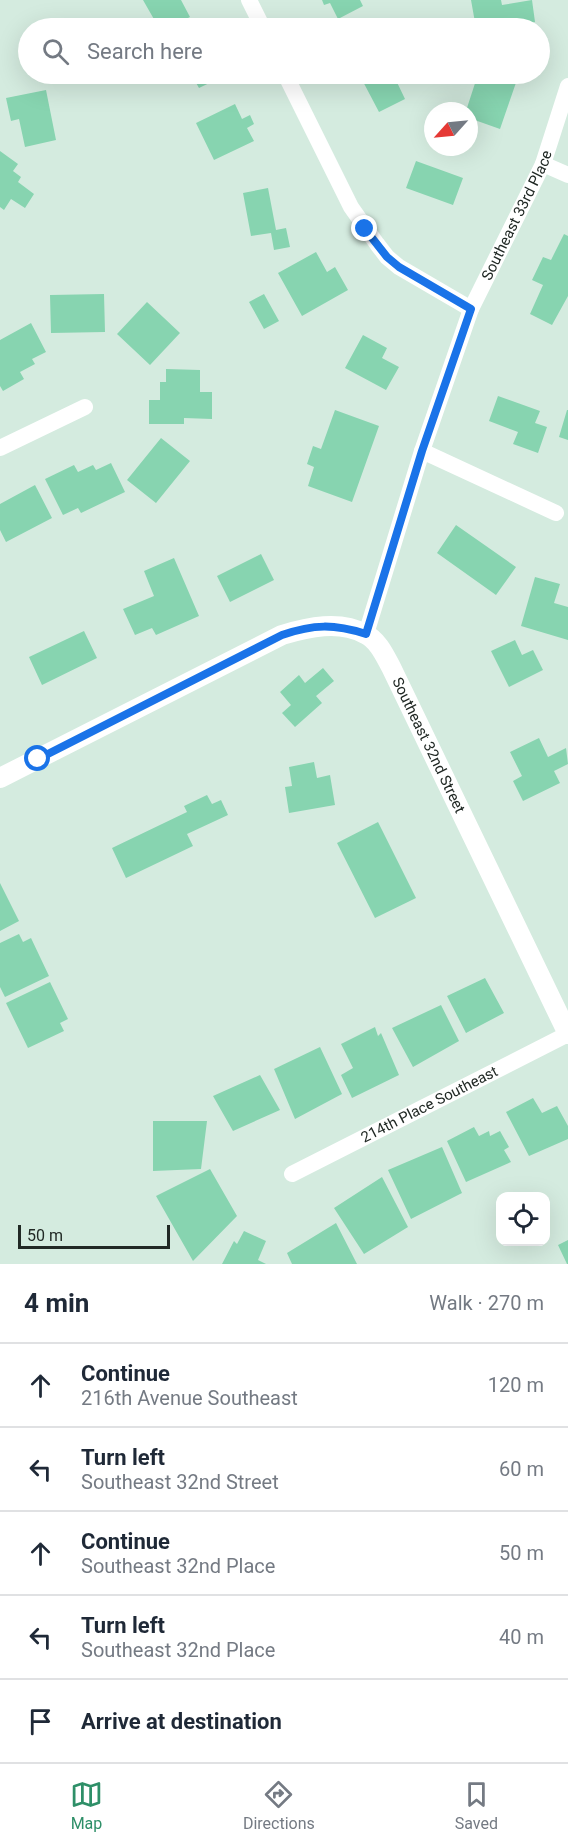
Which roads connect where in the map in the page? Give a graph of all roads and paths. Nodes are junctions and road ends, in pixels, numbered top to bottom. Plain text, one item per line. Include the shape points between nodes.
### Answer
1 (249, 0) edge
2 (258, 18) edge
3 (290, 84) edge
4 (568, 86) edge
5 (543, 164) junction
6 (568, 175) edge
7 (471, 309) junction
8 (85, 407) dead end
9 (0, 448) edge
10 (422, 451) junction
11 (556, 513) dead end
12 (366, 634) junction
13 (0, 778) edge
14 (568, 1034) edge
15 (292, 1174) dead end

1 - 2 street
3 - 7 street via 351,207 376,244 399,267
4 - 5 street, Southeast 33rd Place
5 - 6 street
5 - 7 street, Southeast 33rd Place
7 - 10 street, Southeast 33rd Place
8 - 9 street
10 - 11 street
10 - 12 street
12 - 13 street via 322,626 282,635
12 - 14 street, Southeast 32nd Street via 391,667
14 - 15 street, 214th Place Southeast

